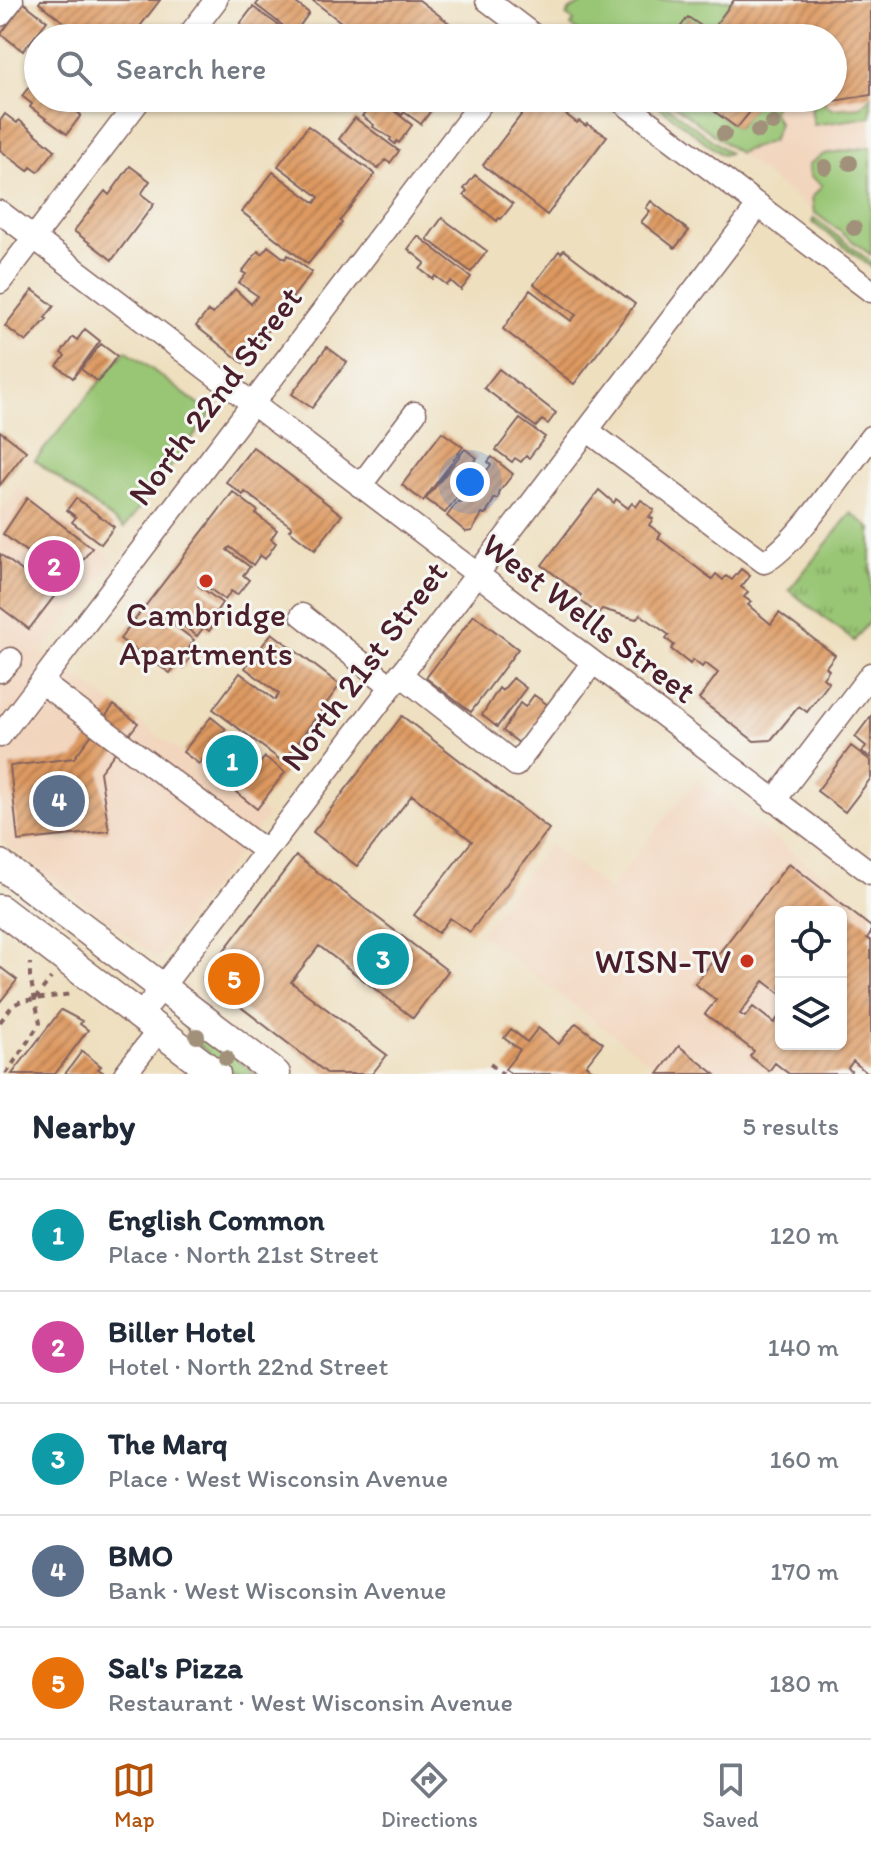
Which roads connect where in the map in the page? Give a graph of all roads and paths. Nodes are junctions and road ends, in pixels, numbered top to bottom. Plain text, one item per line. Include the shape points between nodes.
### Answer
1 (12, 0) edge
2 (216, 0) edge
3 (487, 0) edge
4 (0, 15) edge
5 (198, 24) edge
6 (517, 24) edge
7 (130, 112) edge
8 (474, 112) edge
9 (636, 112) edge
10 (759, 205) junction
11 (0, 212) edge
12 (34, 238) junction
13 (0, 282) edge
14 (871, 291) edge
15 (252, 404) junction
16 (415, 413) dead end
17 (587, 430) junction
18 (871, 437) edge
19 (360, 486) junction
20 (476, 575) junction
21 (302, 615) dead end
22 (592, 664) junction
23 (871, 674) edge
24 (396, 680) junction
25 (41, 682) junction
26 (0, 736) edge
27 (774, 801) junction
28 (265, 851) junction
29 (0, 864) edge
30 (871, 873) edge
31 (0, 909) edge
32 (30, 963) dead end
33 (51, 978) dead end
34 (162, 987) junction
35 (72, 994) dead end
36 (35, 999) junction
37 (0, 1022) edge
38 (149, 1023) junction
39 (490, 1064) dead end
40 (6, 1074) edge
41 (125, 1074) edge
42 (216, 1074) edge
43 (276, 1074) edge
44 (503, 1074) edge

1 - 4 street
2 - 5 street
3 - 6 street
7 - 12 street
8 - 15 street, North 22nd Street
9 - 10 street
10 - 14 street
10 - 17 street, North 21st Street
11 - 12 street, West Wells Street
12 - 13 street
12 - 15 street, West Wells Street
15 - 19 street, West Wells Street
15 - 25 street, North 22nd Street
16 - 19 street
17 - 18 street via 764,562 789,542
17 - 20 street, North 21st Street
19 - 20 street, West Wells Street
20 - 22 street, West Wells Street
20 - 24 street, North 21st Street
21 - 24 street
22 - 24 street via 516,765
22 - 27 street, West Wells Street
23 - 27 street
24 - 28 street, North 21st Street
25 - 26 street, North 22nd Street
25 - 28 street
27 - 30 street, West Wells Street
28 - 34 street, North 21st Street
29 - 34 main road
31 - 38 main road
32 - 36 path
33 - 36 path
34 - 38 street, North 21st Street
34 - 43 main road
35 - 36 path
36 - 37 path via 12,1006
36 - 40 path via 40,1023
38 - 41 street, North 21st Street
38 - 42 main road
39 - 44 path

